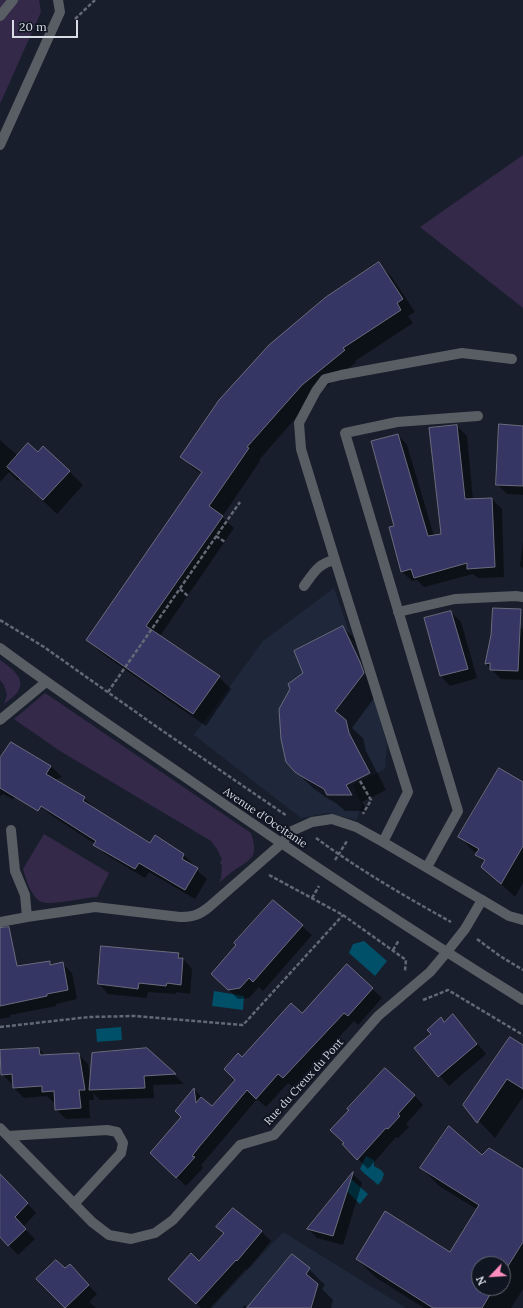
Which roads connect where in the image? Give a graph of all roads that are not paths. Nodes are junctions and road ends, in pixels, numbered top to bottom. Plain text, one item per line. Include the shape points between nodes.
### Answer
1 (13, 0) edge
2 (58, 0) edge
3 (0, 16) edge
4 (0, 145) edge
5 (512, 359) dead end
6 (478, 416) dead end
7 (335, 560) junction
8 (304, 586) dead end
9 (523, 597) edge
10 (398, 612) junction
11 (0, 648) edge
12 (46, 682) junction
13 (0, 720) edge
14 (11, 830) dead end
15 (383, 842) junction
16 (281, 844) junction
17 (427, 867) junction
18 (482, 900) junction
19 (27, 917) junction
20 (523, 920) edge
21 (0, 922) edge
22 (446, 953) junction
23 (523, 1000) edge
24 (0, 1128) edge
25 (8, 1136) junction
26 (74, 1204) junction

1 - 3 street
2 - 4 street via 60,12
5 - 7 street via 462,353 325,379 316,390 299,423 301,449
6 - 10 street via 397,422 345,433
7 - 8 street via 319,566
7 - 15 street via 408,792
9 - 10 street via 454,599
10 - 17 street via 458,811
11 - 12 street, Avenue d'Occitanie
12 - 13 street
12 - 16 street, Avenue d'Occitanie
14 - 19 street via 15,871 25,895
15 - 16 street via 356,827 332,818 301,826
15 - 17 street
16 - 19 street via 209,908 191,917 95,907
16 - 22 street, Avenue d'Occitanie
17 - 18 street
18 - 20 street via 509,916
18 - 22 street, Rue du Creux du Pont via 465,929
19 - 21 street
22 - 23 street, Avenue d'Occitanie
22 - 26 street, Rue du Creux du Pont via 430,972 378,1016 274,1134 240,1145 173,1220 155,1233 131,1239 109,1235
24 - 25 street, Rue du Creux du Pont
25 - 26 street, Rue du Creux du Pont
25 - 26 street via 107,1130 117,1132 123,1143 121,1153

